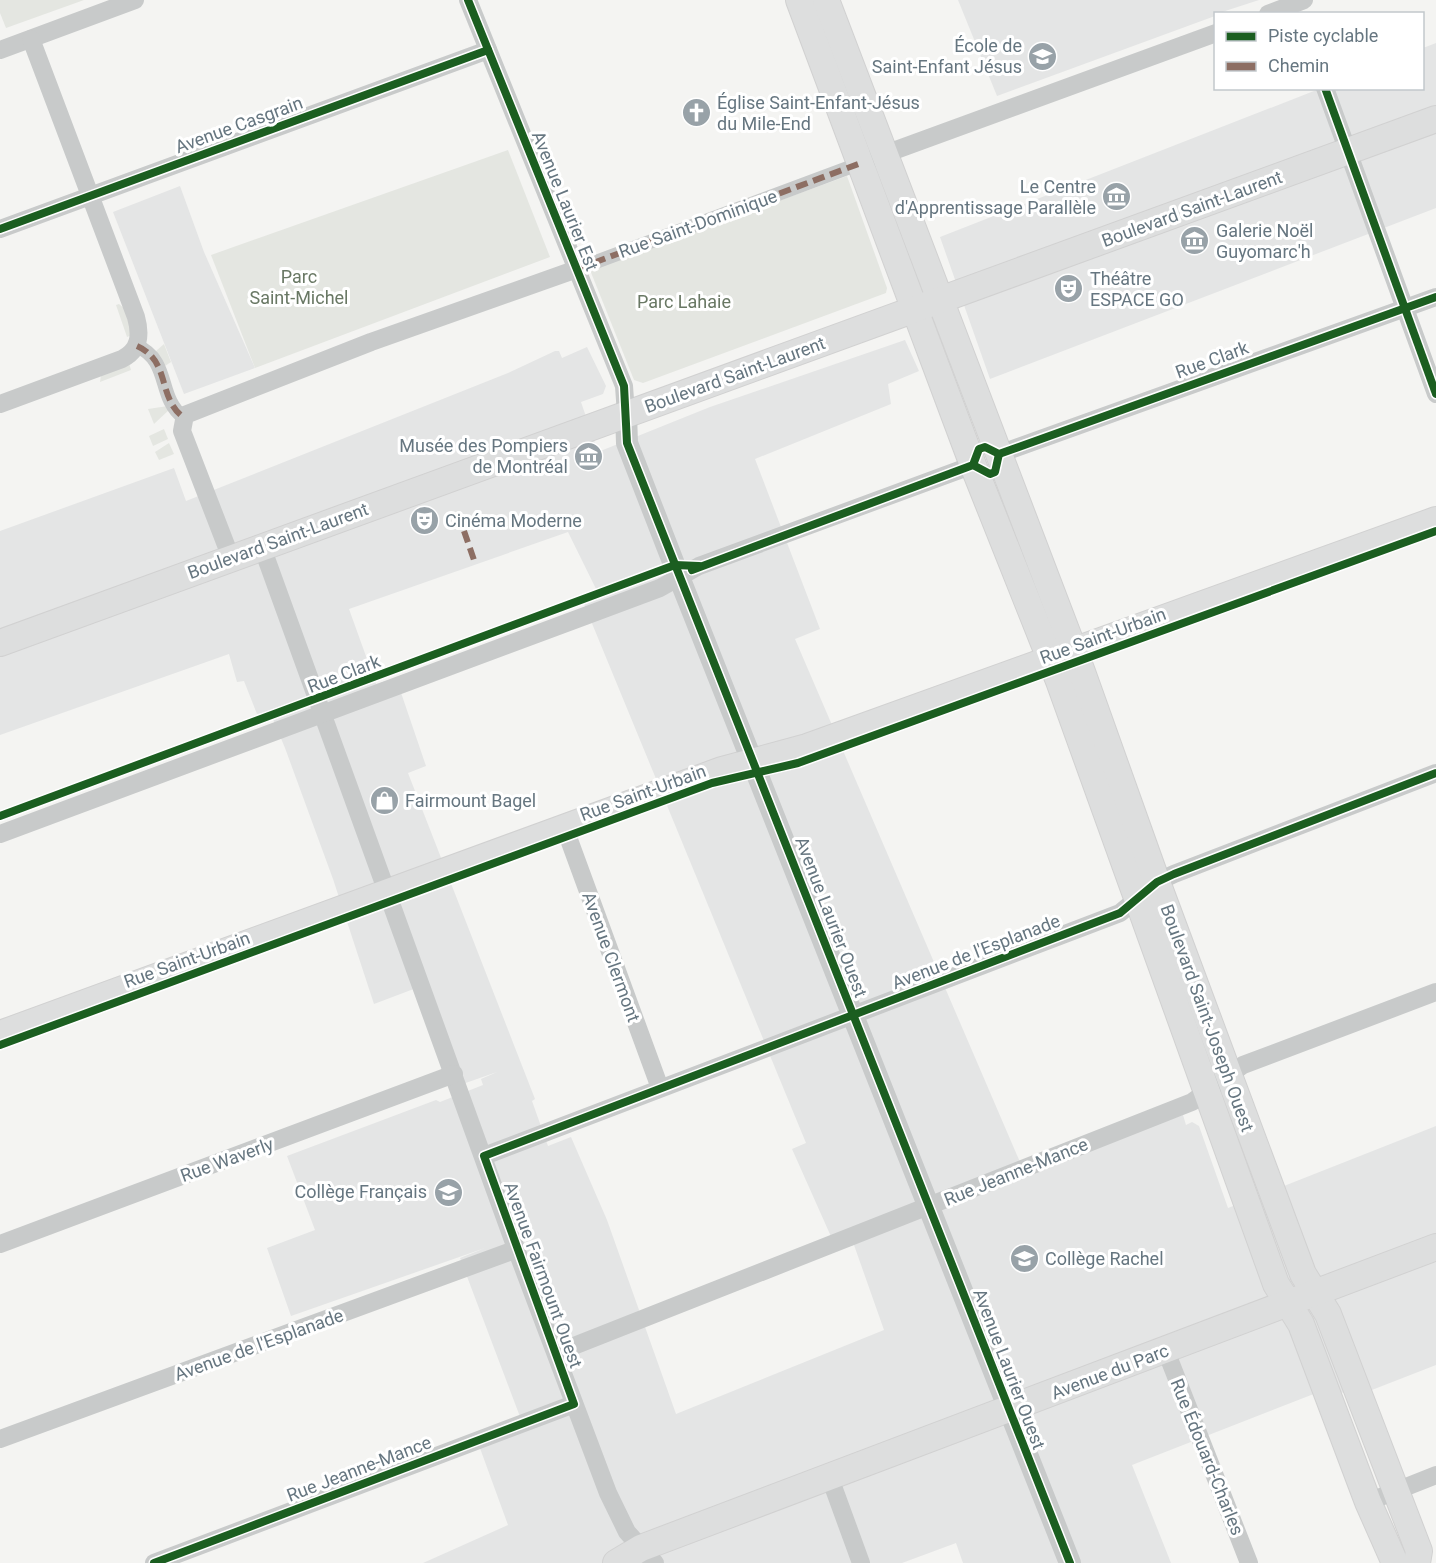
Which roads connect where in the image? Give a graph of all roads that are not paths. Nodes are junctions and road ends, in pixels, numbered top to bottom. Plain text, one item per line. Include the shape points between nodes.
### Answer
1 (135, 0) edge
2 (468, 0) edge
3 (799, 0) edge
4 (829, 1) edge
5 (1297, 4) edge
6 (1274, 12) edge
7 (1214, 33) edge
8 (31, 39) junction
9 (0, 50) edge
10 (488, 50) junction
11 (1325, 90) edge
12 (1436, 119) edge
13 (1348, 152) junction
14 (885, 154) junction
15 (861, 163) junction
16 (90, 195) junction
17 (0, 229) edge
18 (577, 269) junction
19 (1436, 297) edge
20 (941, 299) junction
21 (915, 308) junction
22 (1404, 308) junction
23 (137, 346) junction
24 (1436, 394) edge
25 (0, 404) edge
26 (626, 414) junction
27 (183, 417) junction
28 (999, 454) junction
29 (973, 465) junction
30 (1436, 520) edge
31 (261, 547) junction
32 (231, 558) junction
33 (679, 577) junction
34 (0, 643) edge
35 (1074, 651) junction
36 (1050, 659) junction
37 (323, 714) junction
38 (754, 762) junction
39 (1436, 773) edge
40 (564, 826) junction
41 (0, 834) edge
42 (1157, 882) junction
43 (387, 891) junction
44 (1136, 898) junction
45 (1436, 992) edge
46 (853, 1014) junction
47 (0, 1034) edge
48 (454, 1074) junction
49 (1218, 1084) junction
50 (660, 1088) junction
51 (484, 1156) junction
52 (929, 1206) junction
53 (0, 1244) edge
54 (1436, 1247) edge
55 (517, 1250) junction
56 (1314, 1293) junction
57 (1288, 1303) junction
58 (1166, 1351) junction
59 (556, 1353) junction
60 (574, 1404) junction
61 (1009, 1411) junction
62 (0, 1439) edge
63 (1436, 1475) edge
64 (830, 1478) junction
65 (1395, 1491) junction
66 (1368, 1502) junction
67 (648, 1556) edge
68 (154, 1563) edge
69 (616, 1563) edge
70 (861, 1563) edge
71 (1070, 1563) edge
72 (1249, 1563) edge
73 (1395, 1563) edge
74 (1417, 1563) edge

1 - 8 street
2 - 10 street, Avenue Laurier Est
3 - 15 main road, Boulevard Saint-Joseph Ouest
4 - 14 main road, Boulevard Saint-Joseph Ouest
5 - 6 street
7 - 14 street, Rue Saint-Dominique
8 - 9 street
8 - 16 street
10 - 16 street, Avenue Casgrain
10 - 18 street, Avenue Laurier Est
11 - 13 street
12 - 13 main road, Boulevard Saint-Laurent
13 - 20 main road, Boulevard Saint-Laurent
13 - 22 street
14 - 15 street, Rue Saint-Dominique
14 - 20 main road, Boulevard Saint-Joseph Ouest
15 - 18 street, Rue Saint-Dominique
15 - 21 main road, Boulevard Saint-Joseph Ouest
16 - 17 street, Avenue Casgrain
16 - 23 street via 136,317
18 - 26 street, Avenue Laurier Est via 624,386
18 - 27 street, Rue Saint-Dominique via 371,342
19 - 22 street, Rue Clark
20 - 21 main road, Boulevard Saint-Laurent
20 - 28 main road, Boulevard Saint-Joseph Ouest
21 - 26 main road, Boulevard Saint-Laurent
21 - 29 main road, Boulevard Saint-Joseph Ouest
22 - 24 street
22 - 28 street, Rue Clark
23 - 25 street via 122,359
23 - 27 street via 154,357 174,409
26 - 31 main road, Boulevard Saint-Laurent
26 - 33 street, Avenue Laurier Ouest via 627,443
27 - 32 street via 181,428 189,454
28 - 35 main road, Boulevard Saint-Joseph Ouest
29 - 33 street, Rue Clark via 699,566
29 - 36 main road, Boulevard Saint-Joseph Ouest
30 - 35 main road, Rue Saint-Urbain
31 - 32 main road, Boulevard Saint-Laurent
31 - 37 street, Avenue Fairmount Ouest
32 - 34 main road, Boulevard Saint-Laurent
33 - 37 street, Rue Clark via 660,588
33 - 38 street, Avenue Laurier Ouest
35 - 36 main road, Rue Saint-Urbain
35 - 42 main road, Boulevard Saint-Joseph Ouest
36 - 38 main road, Rue Saint-Urbain via 807,747
36 - 44 main road, Boulevard Saint-Joseph Ouest
37 - 41 street, Rue Clark
37 - 43 street, Avenue Fairmount Ouest
38 - 40 main road, Rue Saint-Urbain
38 - 46 street, Avenue Laurier Ouest
39 - 42 street, Avenue de l'Esplanade
40 - 43 main road, Rue Saint-Urbain
40 - 50 street, Avenue Clermont
42 - 44 street, Avenue de l'Esplanade
42 - 49 main road, Boulevard Saint-Joseph Ouest
43 - 47 main road, Rue Saint-Urbain
43 - 48 street, Avenue Fairmount Ouest
44 - 46 street, Avenue de l'Esplanade via 1120,913
44 - 49 main road, Boulevard Saint-Joseph Ouest
45 - 49 street, Rue Jeanne-Mance via 1243,1065
46 - 50 street, Avenue de l'Esplanade
46 - 52 street, Avenue Laurier Ouest
48 - 51 street, Avenue Fairmount Ouest
48 - 53 street, Rue Waverly
49 - 52 street, Rue Jeanne-Mance via 1191,1102
49 - 56 main road, Boulevard Saint-Joseph Ouest
49 - 57 main road, Boulevard Saint-Joseph Ouest via 1276,1284
50 - 51 street, Avenue de l'Esplanade
51 - 55 street, Avenue Fairmount Ouest
52 - 59 street, Rue Jeanne-Mance
52 - 61 street, Avenue Laurier Ouest
54 - 56 main road, Avenue du Parc
55 - 59 street, Avenue Fairmount Ouest
55 - 62 street, Avenue de l'Esplanade
56 - 57 main road, Avenue du Parc
56 - 65 main road, Boulevard Saint-Joseph Ouest via 1328,1314
57 - 58 main road, Avenue du Parc
57 - 66 main road, Boulevard Saint-Joseph Ouest via 1301,1324
58 - 61 main road, Avenue du Parc
58 - 72 street, Rue Édouard-Charles
59 - 60 street, Avenue Fairmount Ouest
60 - 67 street, Avenue Fairmount Ouest via 612,1502 627,1532
60 - 68 street, Rue Jeanne-Mance
61 - 64 main road, Avenue du Parc
61 - 71 street, Avenue Laurier Ouest
63 - 65 street
64 - 67 main road, Avenue du Parc
64 - 70 street
65 - 66 street
65 - 74 main road, Boulevard Saint-Joseph Ouest via 1419,1551
66 - 73 main road, Boulevard Saint-Joseph Ouest
67 - 69 main road, Avenue du Parc

